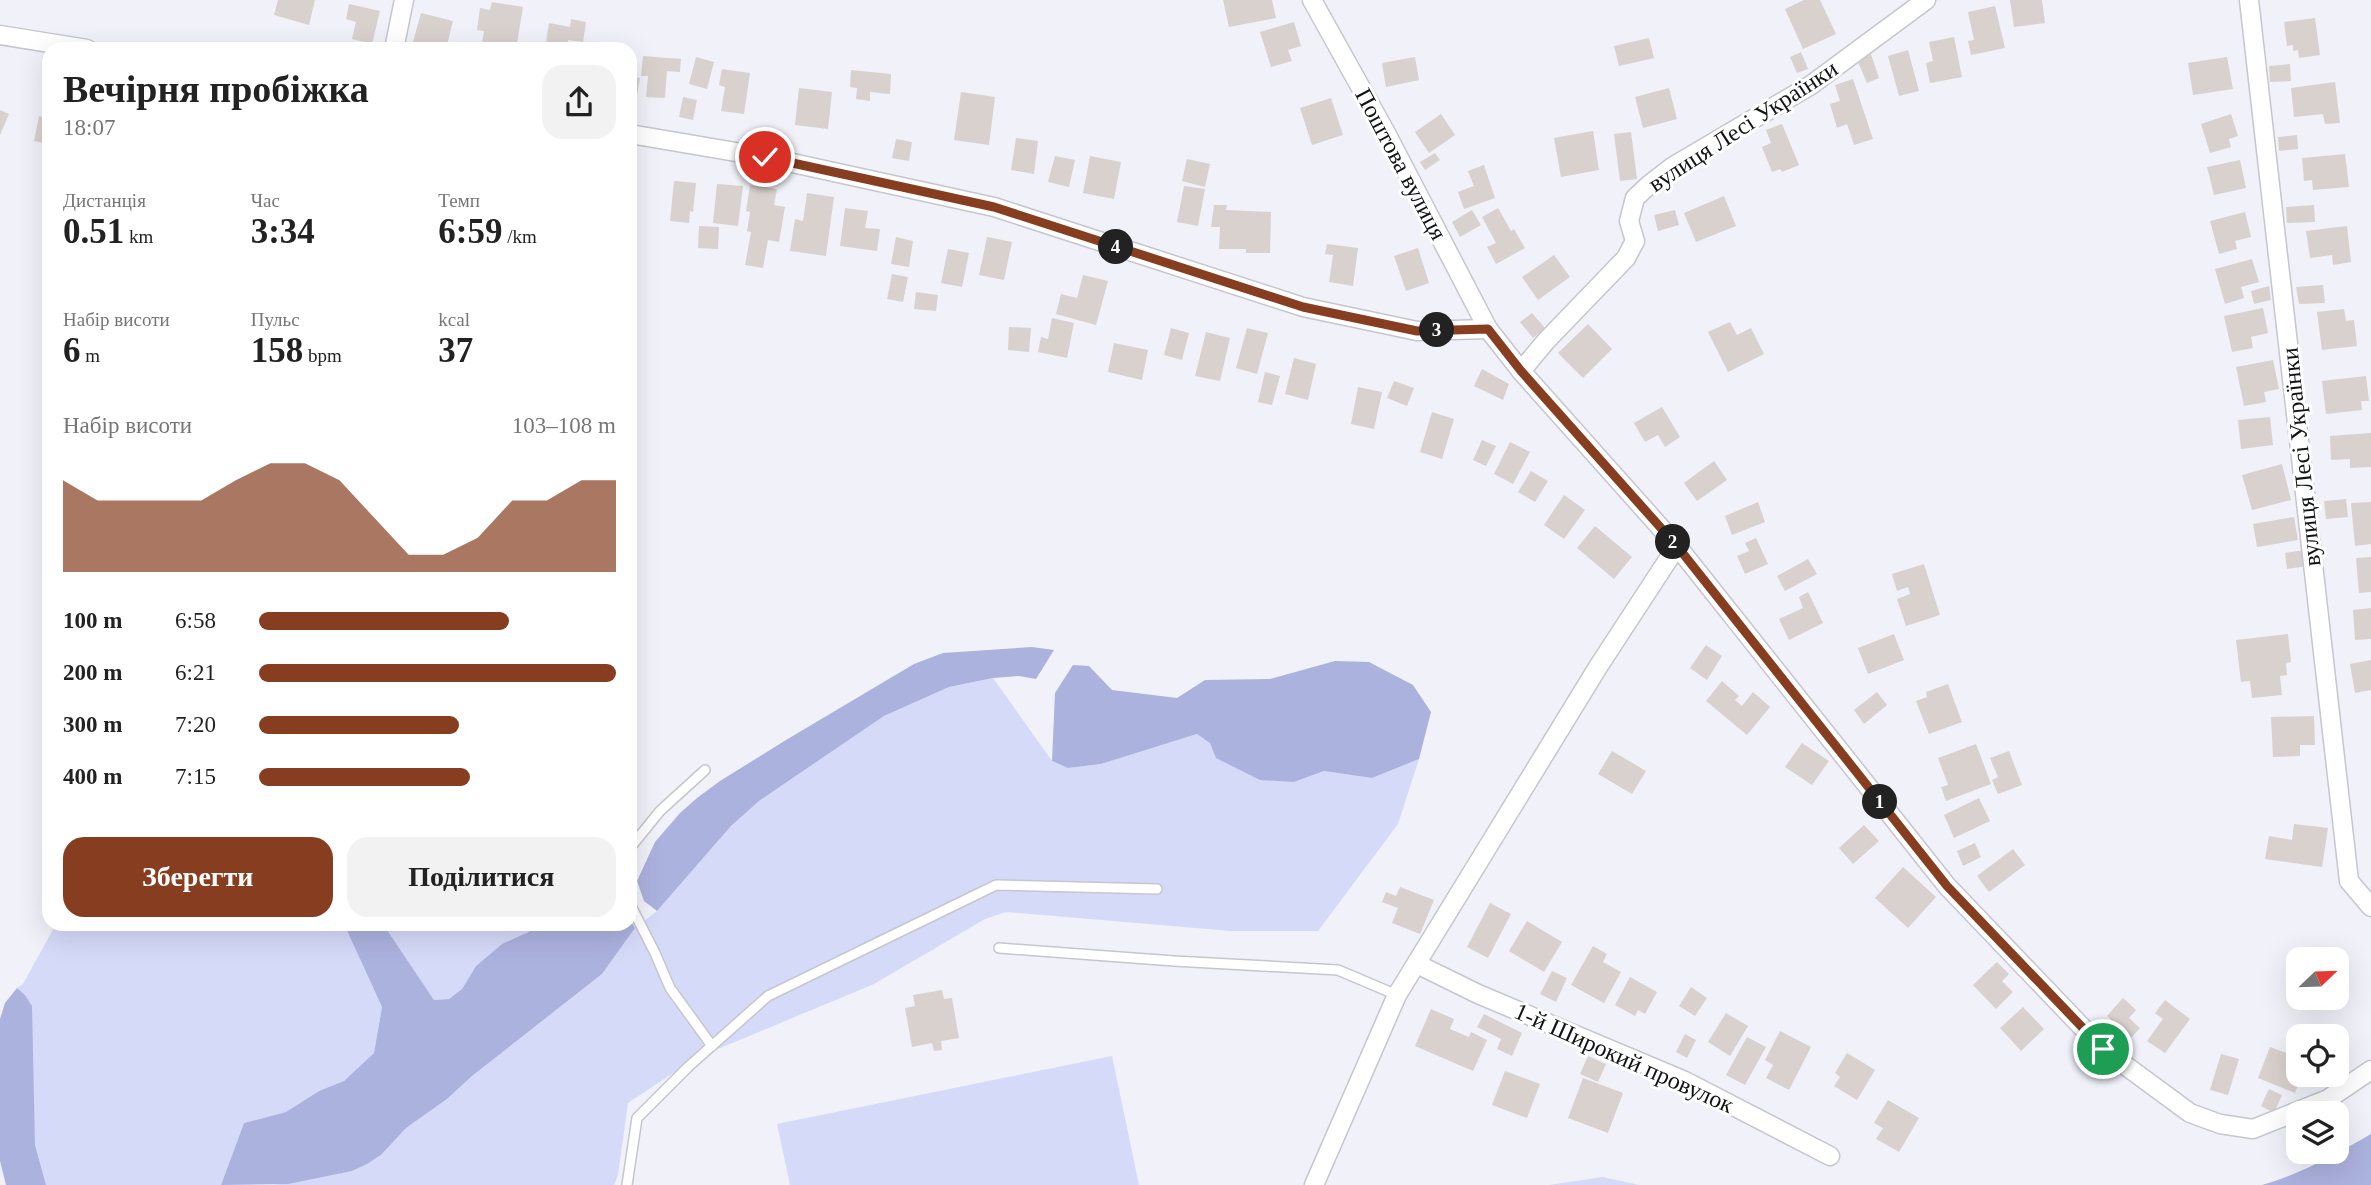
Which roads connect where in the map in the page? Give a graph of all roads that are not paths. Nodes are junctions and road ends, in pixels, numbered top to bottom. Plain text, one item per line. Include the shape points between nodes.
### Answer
1 (404, 0) edge
2 (1312, 0) edge
3 (1926, 0) edge
4 (2249, 0) edge
5 (0, 35) edge
6 (44, 42) edge
7 (395, 42) edge
8 (637, 135) edge
9 (1488, 329) junction
10 (1521, 371) junction
11 (1677, 546) junction
12 (705, 770) dead end
13 (637, 839) edge
14 (1157, 889) dead end
15 (2371, 907) edge
16 (637, 918) edge
17 (999, 948) dead end
18 (1417, 964) junction
19 (1397, 995) junction
20 (712, 1046) junction
21 (2371, 1070) edge
22 (1830, 1156) dead end
23 (627, 1185) edge
24 (1314, 1185) edge

1 - 7 street
2 - 9 street, Поштова вулиця
3 - 10 street, вулиця Лесі Українки via 1811,85 1672,167 1635,198 1629,222 1635,241 1626,258
4 - 15 street, вулиця Лесі Українки via 2349,881
5 - 6 street
8 - 9 street via 765,157 994,207 1303,307 1417,331
9 - 10 street, Поштова вулиця
10 - 11 street, Поштова вулиця
11 - 18 street
11 - 21 street, Поштова вулиця via 1947,886 2103,1049 2190,1113 2253,1129 2328,1099
12 - 13 lane
14 - 20 lane via 996,885 768,996
16 - 20 lane via 670,988
17 - 19 lane via 1338,970
18 - 19 street
18 - 22 street, 1-й Широкий провулок via 1685,1081
19 - 24 street
20 - 23 lane via 637,1118

